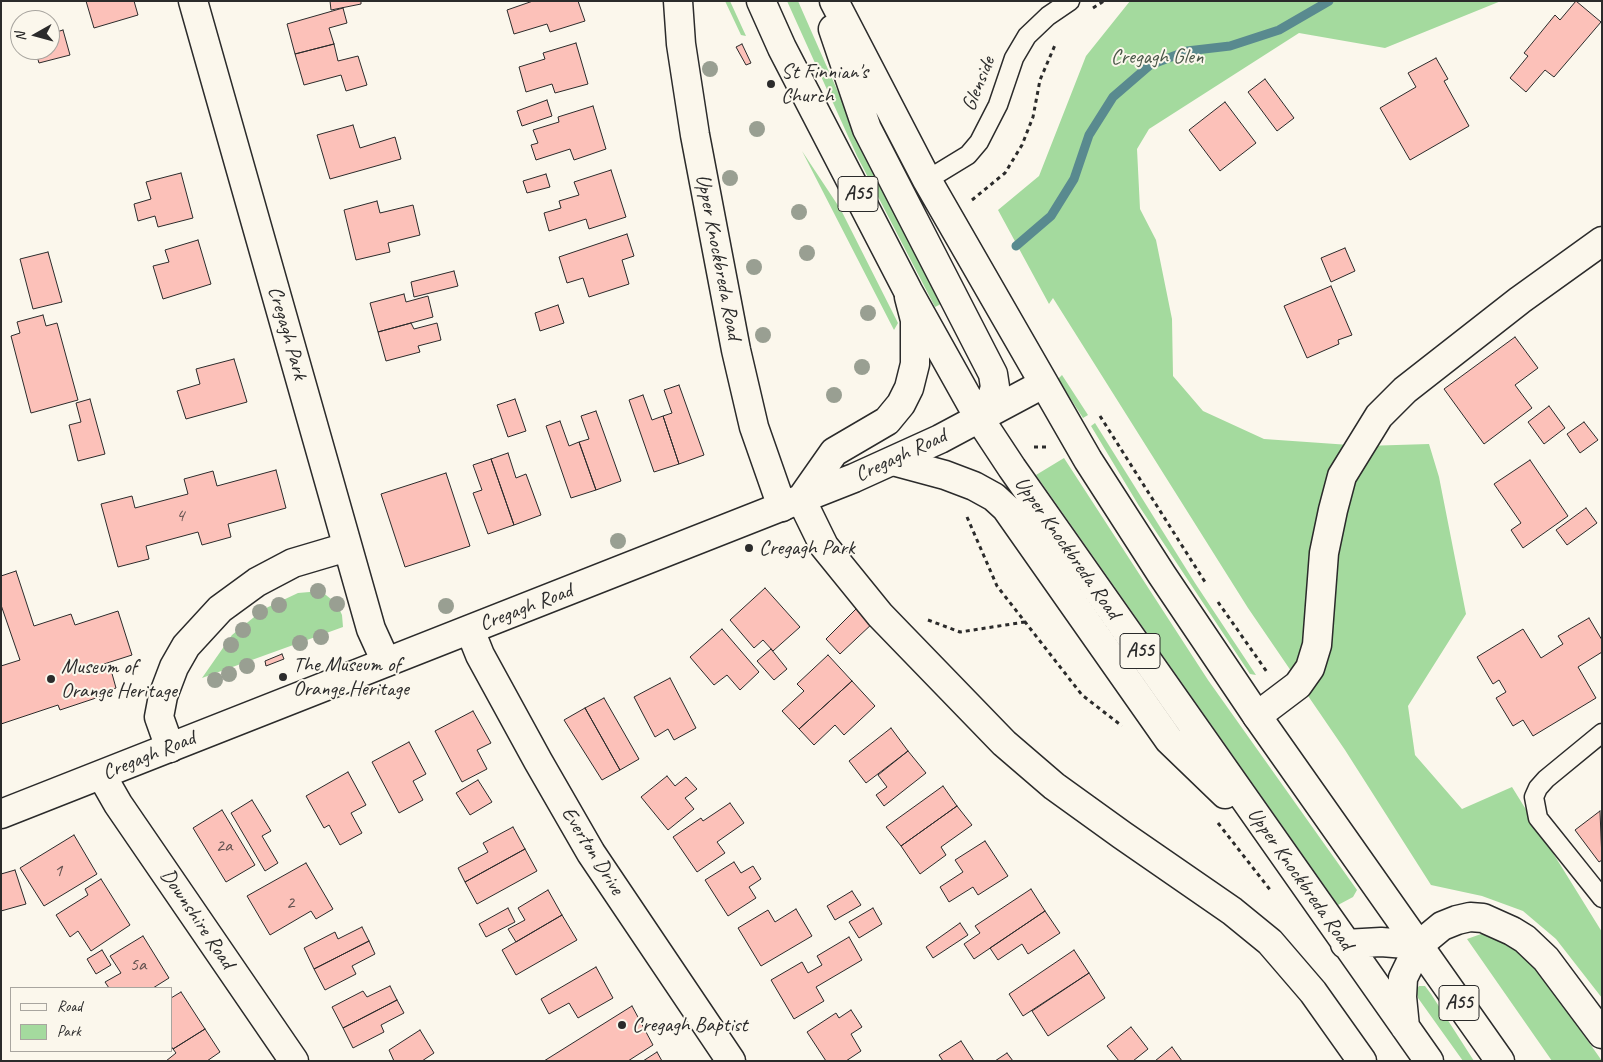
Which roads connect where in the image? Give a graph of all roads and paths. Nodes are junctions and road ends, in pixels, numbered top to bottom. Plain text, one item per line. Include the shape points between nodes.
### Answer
1 (193, 1) edge
2 (678, 1) edge
3 (761, 1) edge
4 (824, 1) edge
5 (834, 1) edge
6 (1070, 1) edge
7 (1104, 1) edge
8 (1088, 12) dead end
9 (1060, 38) dead end
10 (927, 180) junction
11 (971, 200) dead end
12 (1602, 241) edge
13 (908, 291) junction
14 (1043, 384) junction
15 (1095, 409) dead end
16 (1100, 417) junction
17 (979, 418) junction
18 (1073, 434) junction
19 (1005, 457) junction
20 (893, 461) junction
21 (792, 503) junction
22 (967, 515) dead end
23 (347, 547) junction
24 (1206, 583) dead end
25 (1216, 598) dead end
26 (1025, 622) junction
27 (979, 629) dead end
28 (470, 630) junction
29 (386, 662) junction
30 (1268, 674) dead end
31 (1256, 716) junction
32 (1128, 731) dead end
33 (1602, 733) edge
34 (170, 748) junction
35 (102, 776) junction
36 (1, 814) edge
37 (1268, 834) junction
38 (1602, 898) edge
39 (1345, 944) junction
40 (1419, 945) junction
41 (1406, 1028) junction
42 (1602, 1034) edge
43 (294, 1061) edge
44 (731, 1061) edge
45 (1362, 1061) edge
46 (1429, 1061) edge
47 (1500, 1061) edge

1 - 23 main road, Cregagh Park
2 - 21 main road, Upper Knockbreda Road via 695,135 736,350 754,427
3 - 13 main road, Upper Knockbreda Road / A55 via 786,56
4 - 17 main road via 867,129 993,374 995,388 990,404
5 - 10 main road, A55
6 - 10 lane, Glenside via 1027,36 1014,58 998,105 968,155
7 - 8 path
9 - 11 path via 1040,80 1033,117 1022,145 1005,173
10 - 14 main road, A55
12 - 31 main road via 1405,390 1379,416 1342,476 1324,553 1317,645 1310,668 1298,685
13 - 17 main road, Upper Knockbreda Road / A55
13 - 21 main road via 914,320 915,364 901,404 887,421 834,452
14 - 17 main road, Cregagh Road
14 - 18 main road, A55
15 - 16 path
16 - 18 path
16 - 24 path
17 - 19 main road, Upper Knockbreda Road / A55
17 - 20 main road, Cregagh Road
18 - 19 path via 1050,447 1021,447
18 - 31 main road, A55 via 1162,576
19 - 37 main road, Upper Knockbreda Road / A55
20 - 21 main road, Cregagh Road
20 - 37 main road via 974,486 1006,508 1169,740
21 - 28 main road, Cregagh Road
21 - 45 main road, Upper Knockbreda Road via 880,615 997,736 1054,786 1232,911 1270,942 1322,1005
22 - 26 path via 997,586
23 - 29 main road, Cregagh Park via 371,629
23 - 34 main road via 293,563 257,582 220,609 186,646 174,667 160,717
25 - 30 path
26 - 27 path
26 - 32 path via 1082,695
28 - 29 main road, Cregagh Road
28 - 44 main road, Everton Drive via 533,753 591,853
29 - 34 main road, Cregagh Road
31 - 40 main road, A55
33 - 38 lane via 1546,779 1534,798 1538,818
34 - 35 main road, Cregagh Road
35 - 36 main road, Cregagh Road
35 - 43 main road, Downshire Road
37 - 39 main road, Upper Knockbreda Road / A55
39 - 40 main road
39 - 41 main road, Upper Knockbreda Road / A55
40 - 41 main road via 1403,978
40 - 42 main road via 1442,926 1457,920 1483,918 1506,928 1525,939 1546,958
40 - 47 main road, A55
41 - 46 main road, Upper Knockbreda Road / A55

